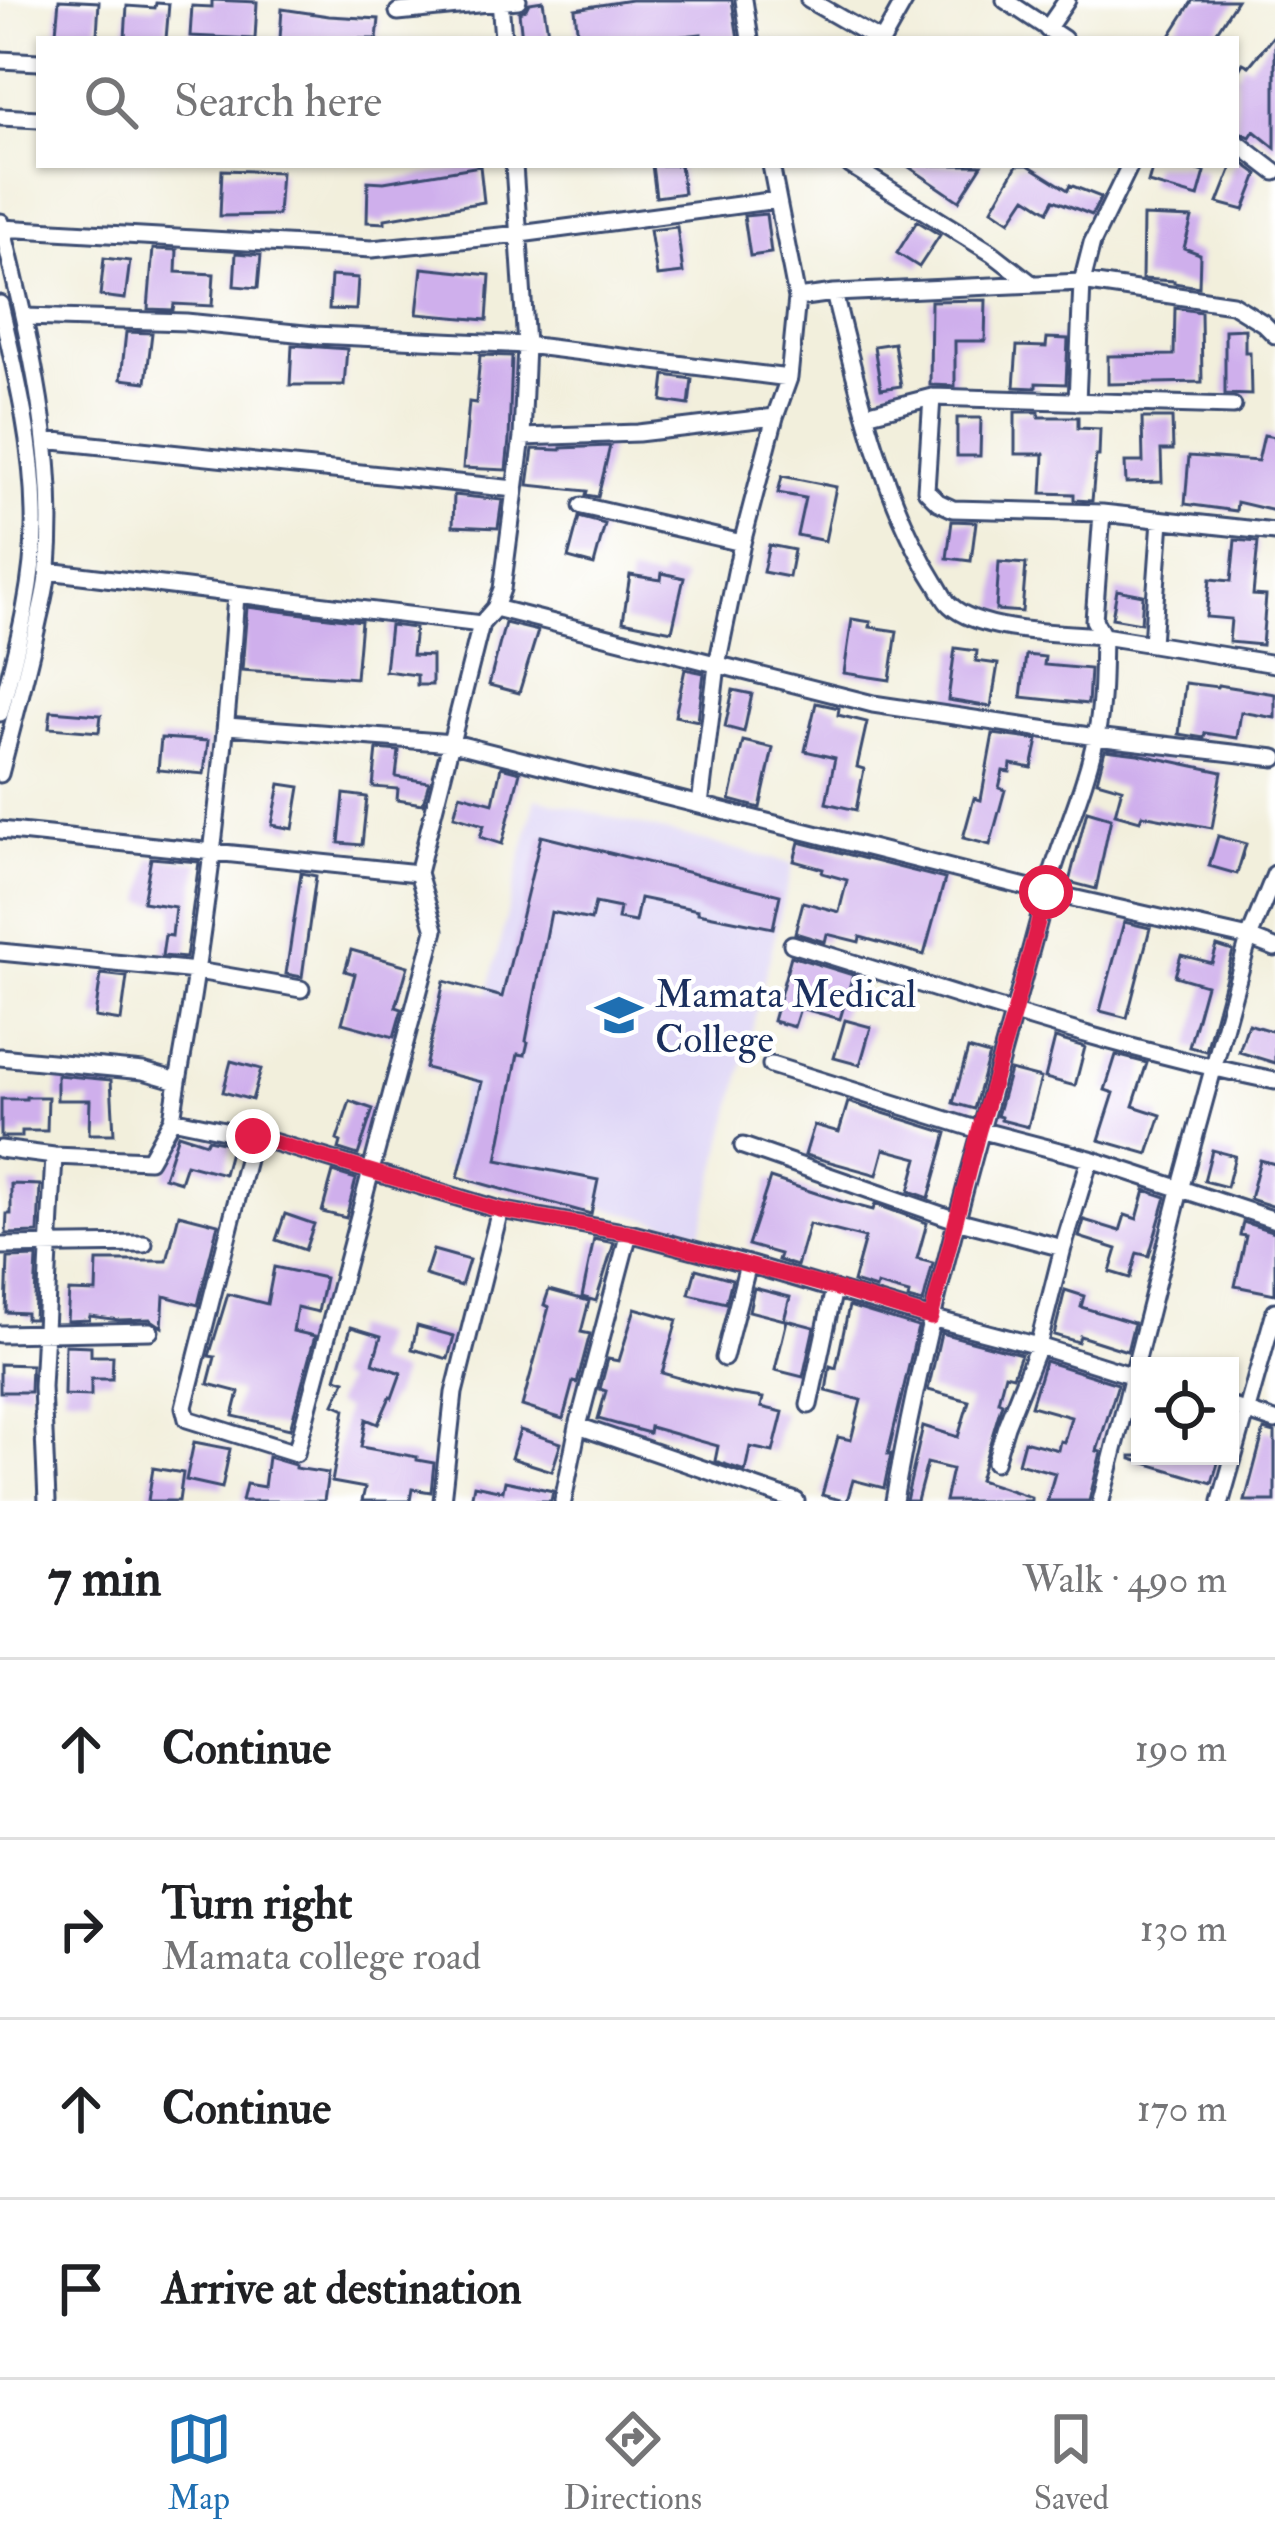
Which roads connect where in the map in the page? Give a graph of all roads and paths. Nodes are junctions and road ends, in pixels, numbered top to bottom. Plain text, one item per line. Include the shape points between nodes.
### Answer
1 (518, 0) edge
2 (744, 0) edge
3 (809, 0) edge
4 (905, 0) edge
5 (1005, 0) edge
6 (1067, 0) edge
7 (500, 1) edge
8 (398, 12) dead end
9 (1047, 29) junction
10 (503, 36) edge
11 (750, 36) edge
12 (875, 36) edge
13 (882, 36) edge
14 (1059, 36) edge
15 (0, 60) edge
16 (36, 62) edge
17 (0, 117) edge
18 (36, 118) edge
19 (1239, 144) edge
20 (514, 168) edge
21 (772, 168) edge
22 (855, 168) edge
23 (1129, 168) edge
24 (1275, 172) edge
25 (777, 200) junction
26 (1, 224) edge
27 (520, 234) junction
28 (1082, 282) junction
29 (1032, 284) junction
30 (834, 293) junction
31 (797, 298) junction
32 (0, 304) edge
33 (25, 317) junction
34 (1275, 335) edge
35 (12, 345) edge
36 (526, 345) junction
37 (789, 378) junction
38 (932, 397) junction
39 (1077, 402) junction
40 (1233, 406) dead end
41 (866, 413) junction
42 (775, 417) junction
43 (522, 437) junction
44 (45, 440) junction
45 (514, 489) junction
46 (581, 506) dead end
47 (1102, 513) junction
48 (1161, 520) junction
49 (1275, 532) edge
50 (742, 543) junction
51 (48, 571) junction
52 (236, 595) junction
53 (495, 608) junction
54 (482, 624) junction
55 (1103, 636) junction
56 (1151, 643) junction
57 (1275, 664) edge
58 (717, 665) junction
59 (0, 712) edge
60 (227, 726) junction
61 (1096, 736) junction
62 (453, 743) junction
63 (1275, 758) edge
64 (0, 774) edge
65 (700, 805) junction
66 (0, 830) edge
67 (211, 852) junction
68 (418, 873) junction
69 (1275, 874) edge
70 (1046, 892) junction
71 (1249, 938) junction
72 (792, 944) dead end
73 (1275, 948) edge
74 (0, 952) edge
75 (197, 971) junction
76 (301, 989) dead end
77 (1014, 1013) junction
78 (0, 1057) edge
79 (771, 1065) dead end
80 (1215, 1069) junction
81 (178, 1081) junction
82 (1275, 1081) edge
83 (172, 1120) junction
84 (979, 1130) junction
85 (253, 1136) junction
86 (743, 1146) dead end
87 (0, 1149) edge
88 (54, 1156) junction
89 (1090, 1160) junction
90 (372, 1171) junction
91 (1180, 1190) junction
92 (500, 1210) junction
93 (956, 1220) junction
94 (1275, 1220) edge
95 (629, 1233) junction
96 (48, 1244) junction
97 (144, 1244) dead end
98 (0, 1246) edge
99 (1063, 1248) junction
100 (748, 1264) junction
101 (834, 1288) junction
102 (1275, 1312) edge
103 (931, 1318) junction
104 (150, 1331) dead end
105 (44, 1332) junction
106 (0, 1334) edge
107 (1038, 1346) junction
108 (1141, 1357) edge
109 (724, 1358) dead end
110 (1131, 1375) edge
111 (1131, 1395) edge
112 (809, 1405) dead end
113 (1239, 1408) edge
114 (1275, 1420) edge
115 (578, 1426) junction
116 (995, 1462) dead end
117 (1228, 1465) edge
118 (566, 1500) edge
119 (47, 1501) edge
120 (442, 1501) edge
121 (796, 1501) edge
122 (894, 1501) edge
123 (1101, 1501) edge
124 (1221, 1501) edge

1 - 7 street
2 - 11 street
3 - 12 street
4 - 13 street
5 - 9 street
6 - 9 street
7 - 8 street
7 - 10 street
9 - 14 street
15 - 16 street
17 - 18 street
19 - 24 street
20 - 27 street
21 - 25 street
22 - 29 street
23 - 28 street
25 - 27 street
25 - 31 street
26 - 27 street via 372,249
26 - 33 street
27 - 36 street
28 - 29 street
28 - 34 street via 1232,304
28 - 39 street
29 - 30 street
30 - 31 street
30 - 41 street
31 - 37 street
32 - 35 street
33 - 35 street
33 - 36 street
35 - 44 street
35 - 59 street via 34,514 32,568
36 - 37 street
36 - 43 street
37 - 42 street
38 - 39 street
38 - 41 street
38 - 47 street via 926,490 938,502
39 - 40 street
41 - 55 street via 919,557 951,606 994,627
42 - 43 street
42 - 50 street
43 - 45 street
44 - 45 street
44 - 51 street
45 - 53 street
46 - 50 street
47 - 48 street
47 - 55 street via 1094,620
48 - 49 street
48 - 56 street
50 - 58 street
51 - 52 street
51 - 64 street
52 - 54 street
52 - 60 street
53 - 54 street
53 - 58 street
54 - 62 street
55 - 56 street
55 - 61 street
56 - 57 street
58 - 61 street via 873,704
58 - 65 street
60 - 62 street
60 - 67 street
61 - 63 street
61 - 70 street
62 - 65 street
62 - 68 street
65 - 70 street
66 - 67 street
67 - 68 street
67 - 75 street
68 - 90 street via 435,930
69 - 71 street
70 - 71 street
70 - 77 street
71 - 73 street
71 - 80 street
72 - 77 street
74 - 75 street
75 - 76 street
75 - 81 street
77 - 80 street
77 - 84 street
78 - 81 street
79 - 84 street
80 - 82 street
80 - 91 street
81 - 83 street
83 - 85 street
83 - 88 street via 149,1160
84 - 89 street
84 - 93 street
85 - 90 street
85 - 90 street via 184,1407 187,1419 296,1453
86 - 93 street
87 - 88 street
88 - 96 street
89 - 91 street
89 - 99 street
90 - 92 street
91 - 94 street
91 - 108 street
92 - 95 street
92 - 120 street via 454,1394
93 - 99 street
93 - 103 street
95 - 100 street
95 - 115 street
96 - 97 street
96 - 98 street
96 - 105 street
99 - 107 street
100 - 101 street
100 - 109 street
101 - 103 street
101 - 112 street
102 - 113 street
103 - 107 street
103 - 122 street
104 - 105 street
105 - 106 street
105 - 119 street
107 - 110 street
107 - 116 street
111 - 123 street
113 - 114 street
115 - 118 street
115 - 121 street
117 - 124 street

